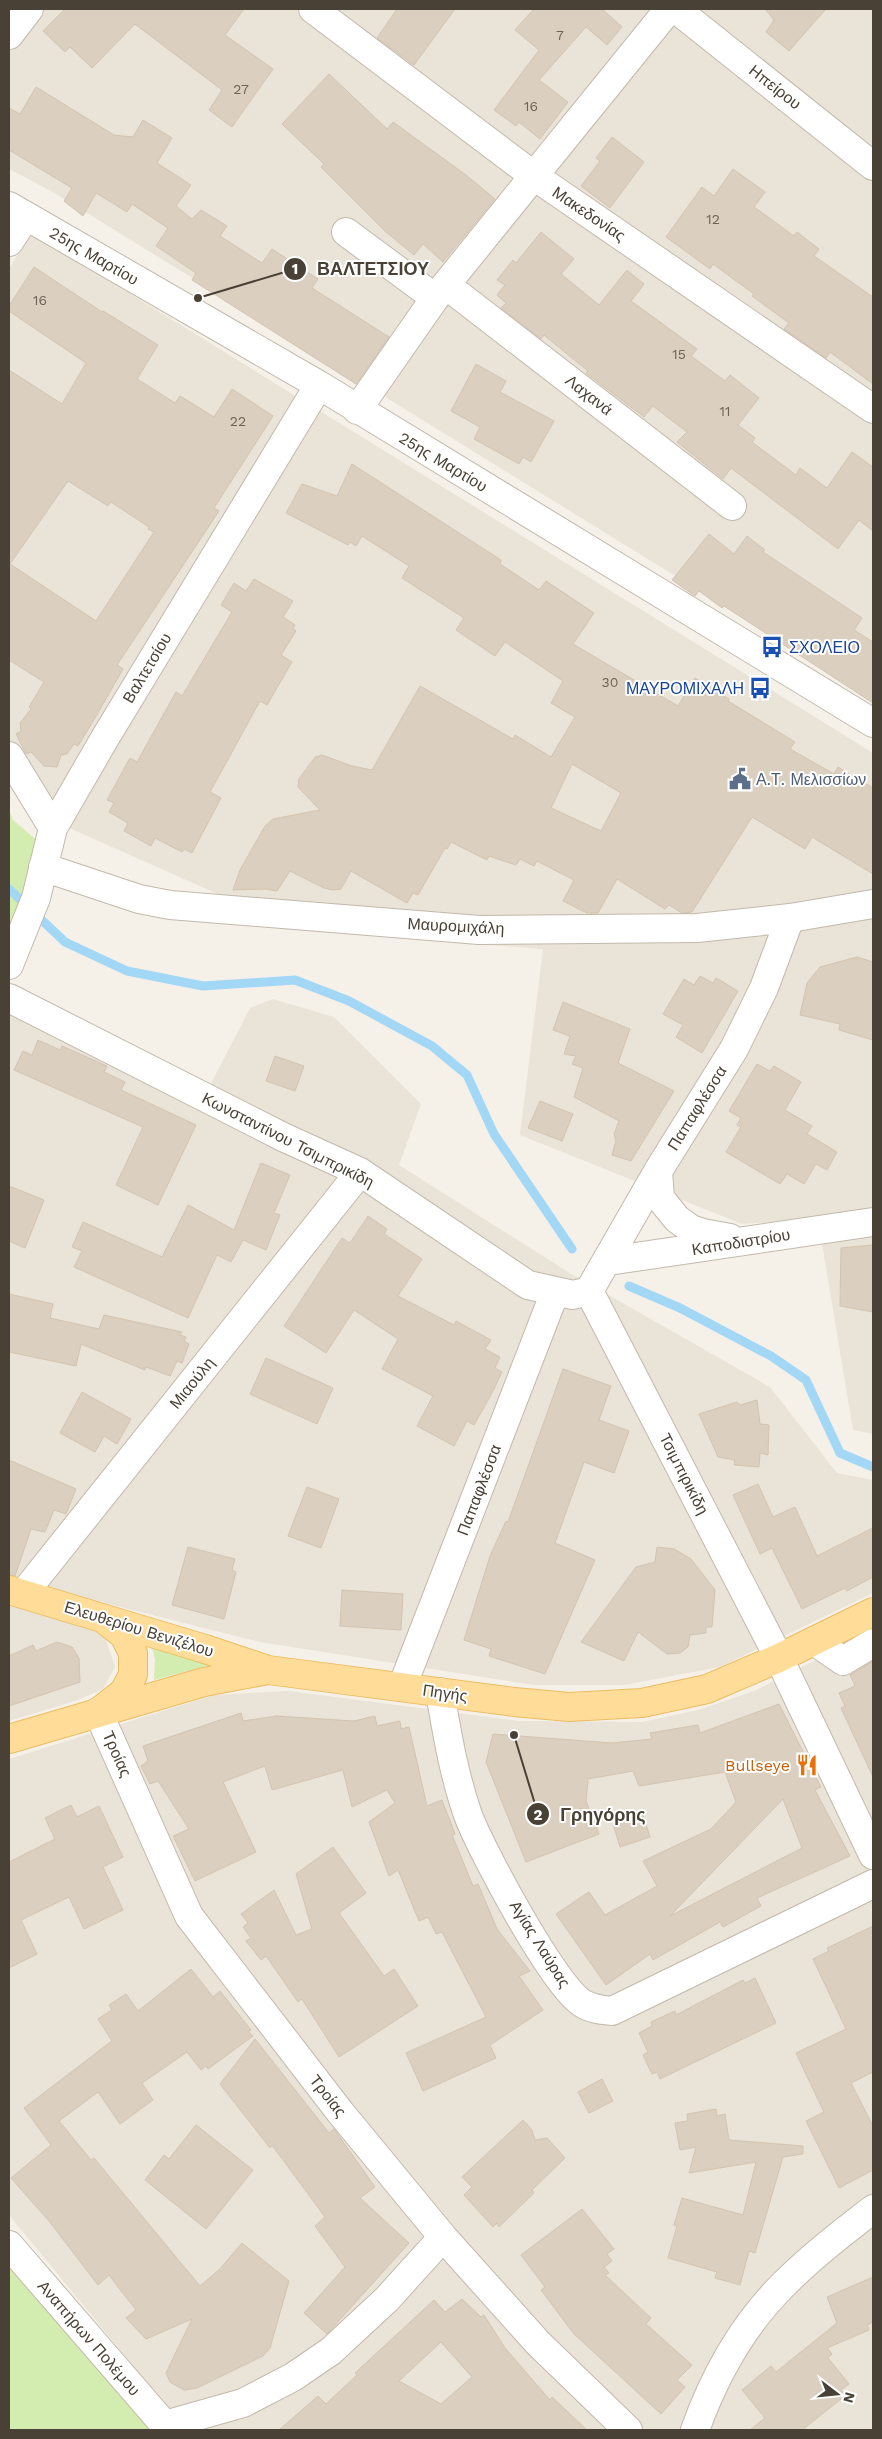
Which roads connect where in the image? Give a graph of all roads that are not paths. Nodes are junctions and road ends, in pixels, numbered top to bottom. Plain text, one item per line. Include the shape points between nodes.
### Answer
1 (29, 9) edge
2 (313, 9) edge
3 (668, 9) edge
4 (676, 9) edge
5 (9, 35) edge
6 (873, 166) edge
7 (534, 176) junction
8 (17, 211) edge
9 (346, 232) dead end
10 (9, 242) edge
11 (441, 292) junction
12 (319, 385) junction
13 (873, 409) edge
14 (357, 410) junction
15 (732, 506) dead end
16 (873, 723) edge
17 (9, 756) edge
18 (53, 828) junction
19 (43, 867) junction
20 (873, 904) edge
21 (790, 918) junction
22 (9, 965) edge
23 (9, 998) edge
24 (658, 1171) junction
25 (360, 1172) junction
26 (873, 1222) edge
27 (750, 1241) junction
28 (608, 1262) junction
29 (589, 1291) junction
30 (555, 1292) junction
31 (16, 1592) edge
32 (873, 1612) edge
33 (102, 1617) junction
34 (814, 1641) junction
35 (873, 1643) edge
36 (779, 1658) junction
37 (268, 1670) junction
38 (402, 1687) junction
39 (440, 1692) junction
40 (98, 1712) junction
41 (9, 1739) edge
42 (873, 1855) edge
43 (873, 1884) edge
44 (873, 2209) edge
45 (443, 2237) junction
46 (9, 2245) edge
47 (167, 2428) edge
48 (628, 2430) edge
49 (694, 2430) edge

1 - 5 street
2 - 7 street, Μακεδονίας
3 - 7 street
4 - 6 street, Ηπείρου
7 - 11 street
7 - 13 street, Μακεδονίας
8 - 10 street
8 - 12 street, 25ης Μαρτίου
9 - 11 street, Λαχανά
11 - 14 street
11 - 15 street, Λαχανά
12 - 14 street, 25ης Μαρτίου
12 - 18 street, Βαλτετσίου via 104,738
14 - 16 street, 25ης Μαρτίου
17 - 18 street
18 - 19 street, Βαλτετσίου
19 - 21 street, Μαυρομιχάλη via 139,899 170,905 479,930 696,928
19 - 22 street, Βαλτετσίου via 36,898
20 - 21 street, Μαυρομιχάλη
21 - 24 street, Παπαφλέσσα via 764,988 734,1049
23 - 25 street, Κωνσταντίνου Τσιμπρικίδη
24 - 27 street via 660,1198 690,1229
24 - 28 street, Παπαφλέσσα
25 - 30 street, Κωνσταντίνου Τσιμπρικίδη via 528,1285
25 - 31 street, Μιαούλη
26 - 27 street, Καποδιστρίου
27 - 28 street, Καποδιστρίου
28 - 29 street, Παπαφλέσσα
29 - 30 street, Κωνσταντίνου Τσιμπρικίδη via 573,1294
29 - 36 street, Τσιμπιρικίδη
30 - 38 street, Παπαφλέσσα
31 - 33 main road, Ελευθερίου Βενιζέλου
32 - 34 main road, Πηγής
33 - 37 main road, Ελευθερίου Βενιζέλου
33 - 40 main road via 124,1635 133,1653 133,1675 124,1692
34 - 35 street via 843,1661
34 - 36 main road, Πηγής
36 - 39 main road, Πηγής via 707,1689 642,1703 569,1707
36 - 42 street, Τσιμπιρικίδη
37 - 38 main road, Πηγής
37 - 40 main road, Πηγής via 204,1682
38 - 39 main road, Πηγής
39 - 43 street, Αγίας Λαύρας via 452,1760 468,1815 535,1940 567,1989 582,2003 612,2011
40 - 41 main road, Πηγής
40 - 45 street, Τροίας via 189,1916 340,2112
44 - 49 street via 820,2250 782,2286 753,2320 725,2362
45 - 47 street via 387,2299 331,2351 293,2376 243,2402
45 - 48 street, Τροίας via 538,2343
46 - 47 street, Αναπήρων Πολέμου

